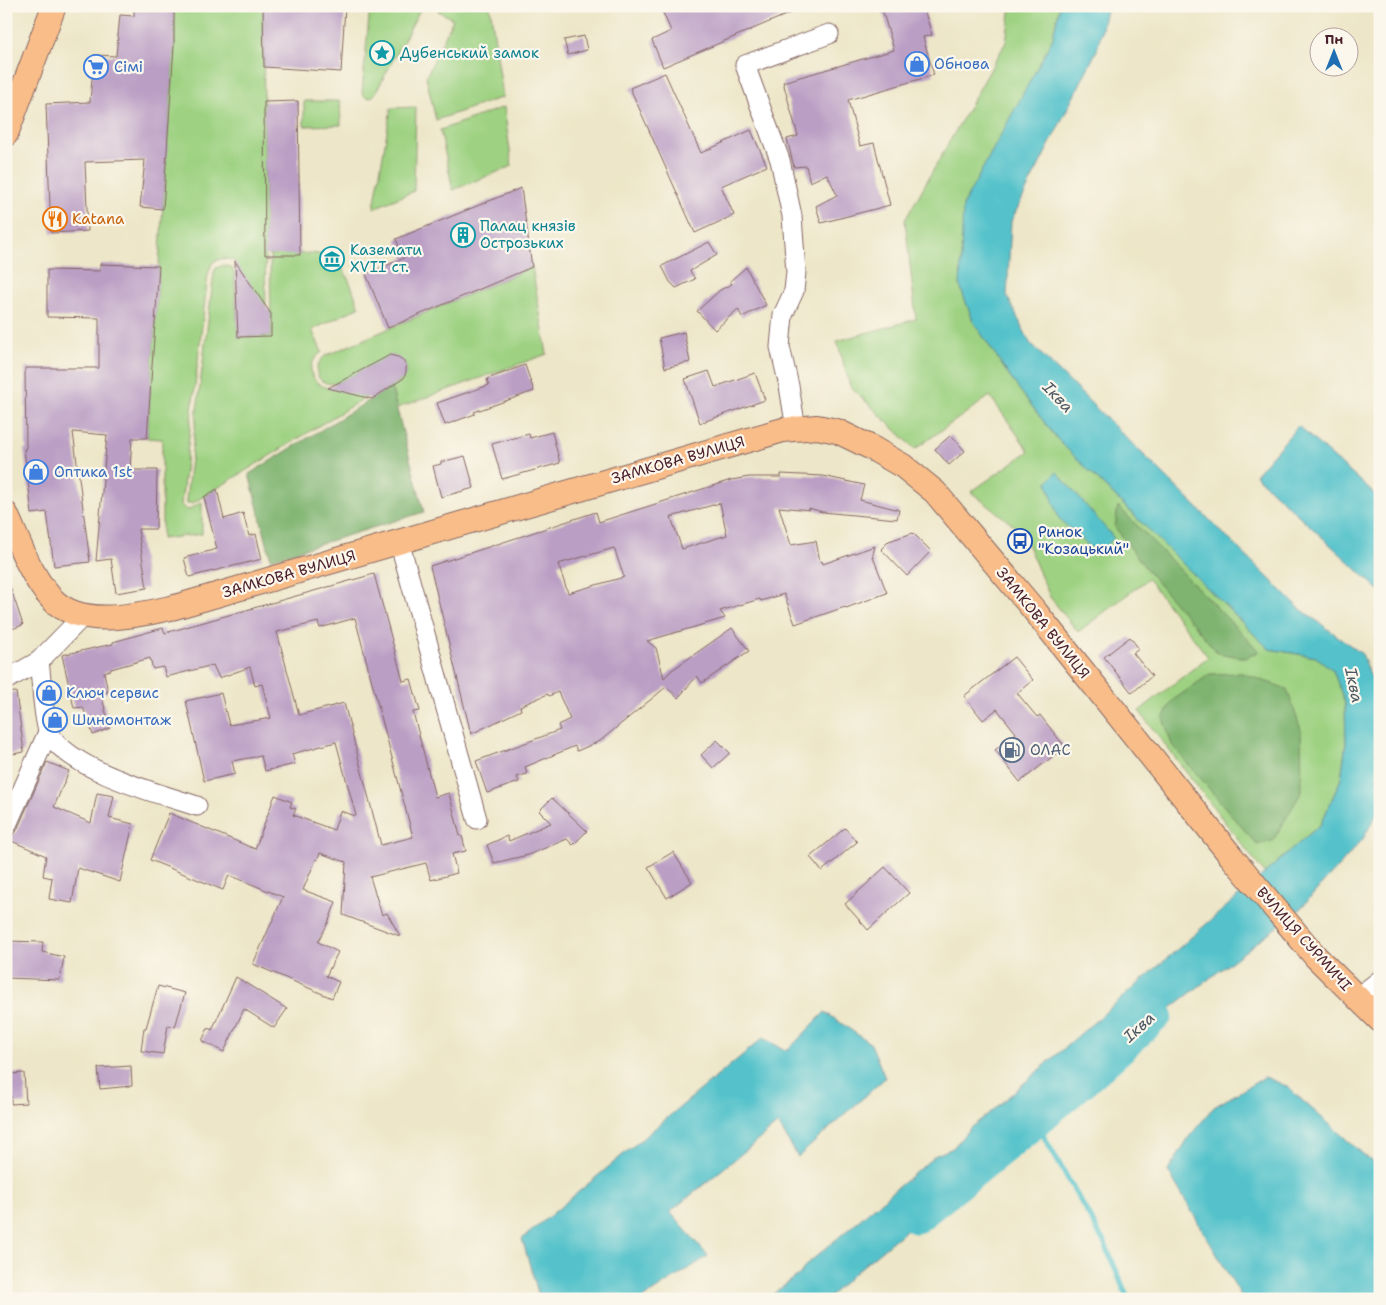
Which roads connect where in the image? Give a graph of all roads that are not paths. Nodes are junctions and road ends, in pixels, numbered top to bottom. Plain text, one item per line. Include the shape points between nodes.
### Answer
1 (54, 6) edge
2 (829, 34) dead end
3 (9, 120) edge
4 (796, 428) junction
5 (6, 514) edge
6 (399, 541) junction
7 (84, 615) junction
8 (40, 661) junction
9 (6, 680) edge
10 (48, 732) junction
11 (197, 806) dead end
12 (477, 819) dead end
13 (6, 826) edge
14 (1231, 856) joint
15 (1380, 980) edge
16 (1357, 998) junction
17 (1380, 1020) edge

1 - 3 main road
2 - 4 street via 745,66 780,160 792,216 796,272 794,290 783,315 780,347
4 - 6 main road, ЗАМКОВА ВУЛИЦЯ
4 - 14 main road, ЗАМКОВА ВУЛИЦЯ via 817,427 837,431 903,466 935,492
5 - 7 main road, ЗАМКОВА ВУЛИЦЯ via 32,570 50,597 57,604
6 - 7 main road, ЗАМКОВА ВУЛИЦЯ via 175,607 123,616
6 - 12 street
7 - 8 street
8 - 9 street
8 - 10 street
10 - 11 street via 72,756 109,776
10 - 13 street
14 - 16 main road, ВУЛИЦЯ СУРМИЧІ via 1316,957
15 - 16 street
16 - 17 main road, ВУЛИЦЯ СУРМИЧІ

